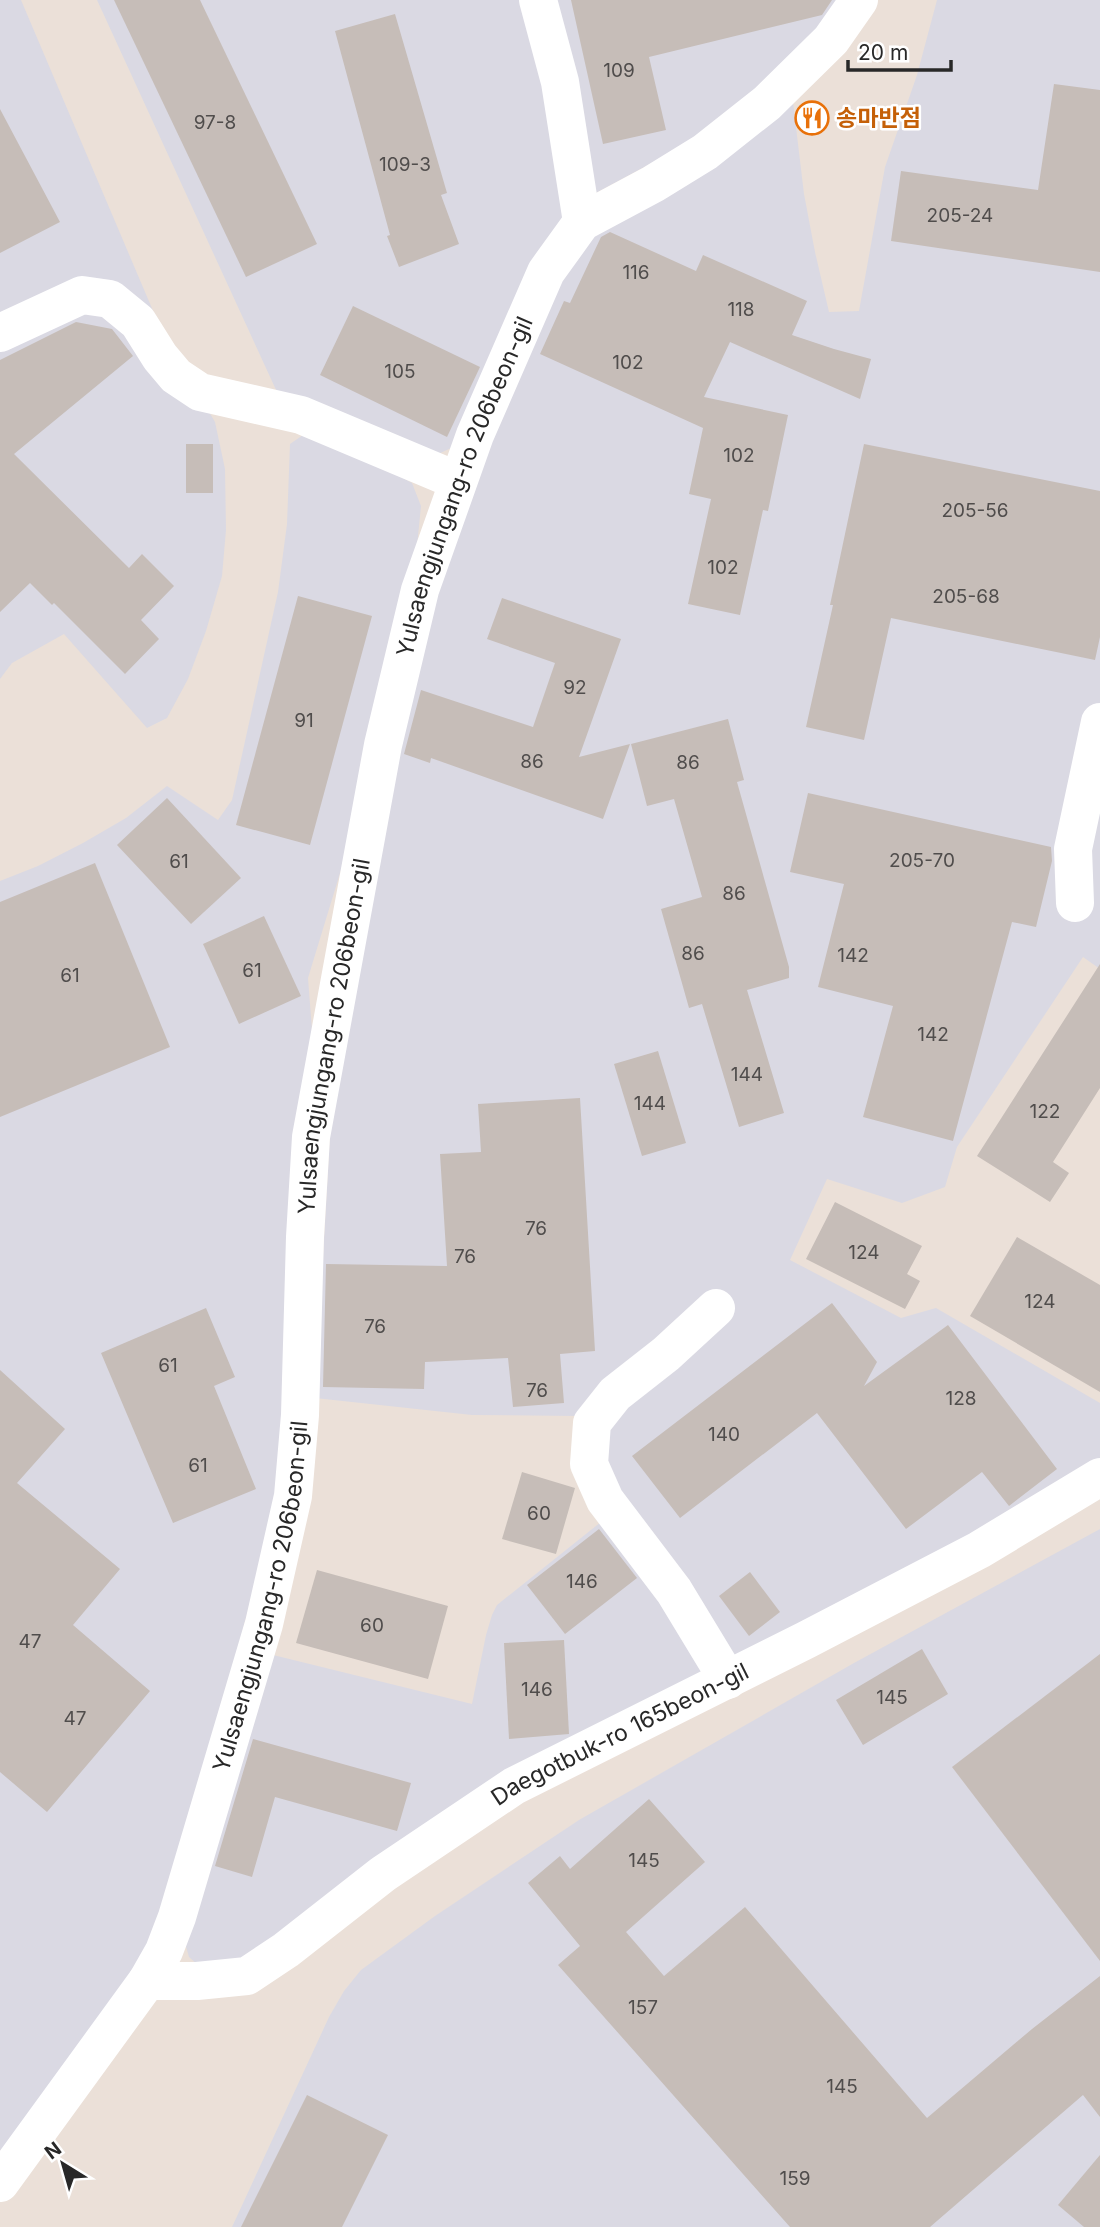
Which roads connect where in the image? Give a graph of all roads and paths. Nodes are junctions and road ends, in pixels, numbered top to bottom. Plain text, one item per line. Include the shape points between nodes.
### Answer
1 (538, 0) edge
2 (855, 3) edge
3 (582, 222) junction
4 (0, 333) edge
5 (458, 481) junction
6 (1100, 722) edge
7 (1075, 903) dead end
8 (716, 1308) dead end
9 (1100, 1477) edge
10 (728, 1679) junction
11 (147, 1981) junction
12 (0, 2183) edge

1 - 3 street via 560,82
2 - 3 street, Yulsaengjungang-ro 206beon-gil via 831,40 767,103 705,152
3 - 5 street, Yulsaengjungang-ro 206beon-gil via 546,272
4 - 5 street via 82,295 110,299 138,322 176,376 200,392 301,415
5 - 11 street, Yulsaengjungang-ro 206beon-gil via 420,590 383,745 311,1137 293,1496 264,1625 177,1917
6 - 7 street via 1073,849
8 - 10 street via 615,1394 592,1423 589,1464 605,1500 674,1591
9 - 10 street, Daegotbuk-ro 165beon-gil via 979,1550
10 - 11 street, Daegotbuk-ro 165beon-gil via 514,1786 383,1874 247,1976
11 - 12 street, Yulsaengjungang-ro 206beon-gil

